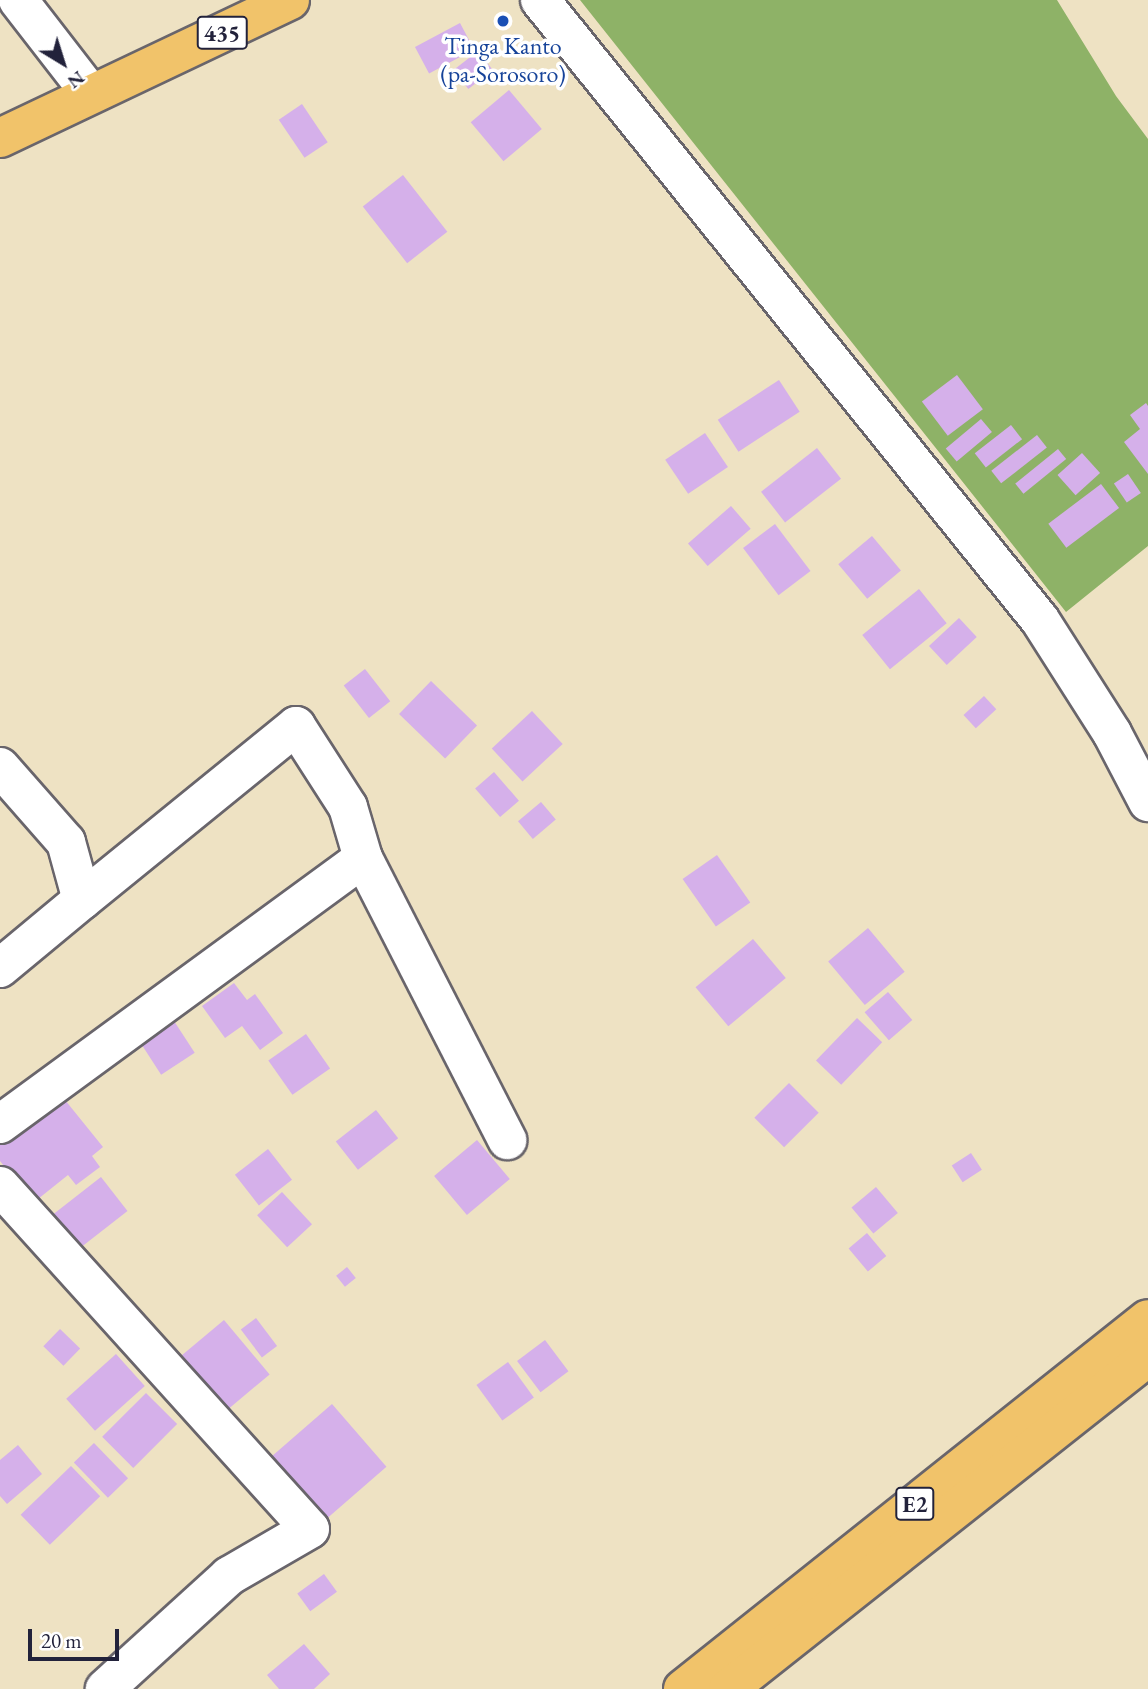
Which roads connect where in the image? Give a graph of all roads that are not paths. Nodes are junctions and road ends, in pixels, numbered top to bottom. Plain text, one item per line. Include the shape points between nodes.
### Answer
1 (18, 0) edge
2 (290, 0) edge
3 (540, 0) edge
4 (91, 94) junction
5 (0, 138) edge
6 (0, 767) edge
7 (1148, 802) edge
8 (363, 858) junction
9 (82, 900) junction
10 (0, 968) edge
11 (6, 1108) edge
12 (507, 1140) dead end
13 (0, 1186) edge
14 (1148, 1319) edge
15 (1148, 1357) edge
16 (105, 1689) edge
17 (683, 1689) edge
18 (728, 1689) edge

1 - 4 street
2 - 4 main road, 435
3 - 7 street via 1040,620 1112,733
4 - 5 main road, 435
6 - 9 street via 66,842
8 - 9 street via 348,807 296,726
8 - 11 street
8 - 12 street
9 - 10 street
13 - 16 street via 310,1529 229,1576
14 - 17 main road, E2
15 - 18 main road, E2

